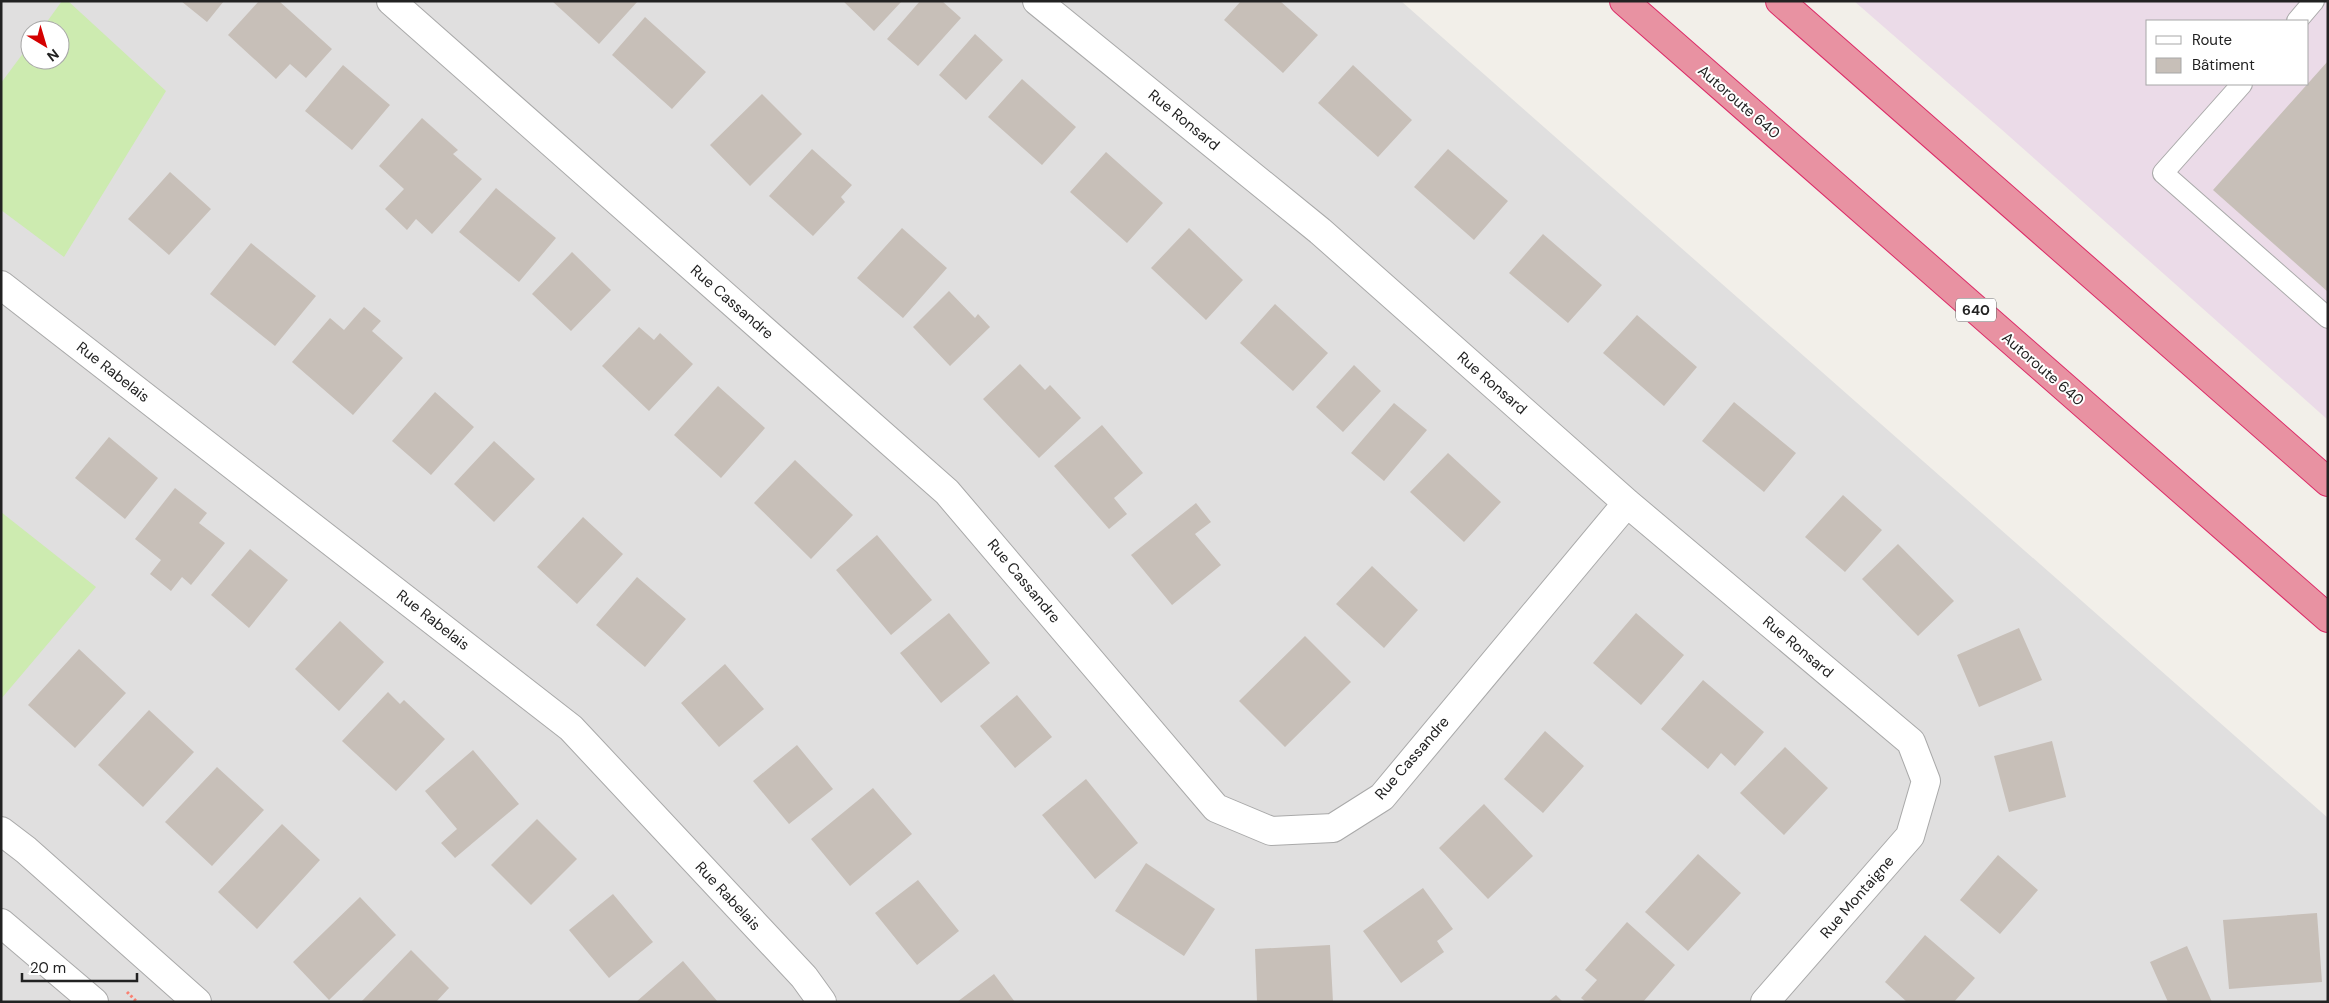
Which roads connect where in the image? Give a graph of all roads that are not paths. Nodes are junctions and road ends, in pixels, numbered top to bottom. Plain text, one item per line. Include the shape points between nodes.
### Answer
1 (391, 1) edge
2 (1037, 1) edge
3 (1624, 1) edge
4 (1780, 1) edge
5 (2314, 1) edge
6 (2298, 20) edge
7 (2241, 85) edge
8 (1, 284) edge
9 (2328, 318) edge
10 (2328, 482) edge
11 (1627, 503) junction
12 (2328, 618) edge
13 (1926, 781) joint
14 (1, 831) edge
15 (1, 923) edge
16 (94, 1002) edge
17 (197, 1002) edge
18 (822, 1002) edge
19 (1765, 1002) edge

1 - 11 street, Rue Cassandre via 947,492 1216,808 1270,831 1333,828 1382,797
2 - 11 street, Rue Ronsard via 1320,231
3 - 12 highway, Autoroute 640 / 640
4 - 10 highway
5 - 6 lane
7 - 9 lane via 2163,174
8 - 18 street, Rue Rabelais via 571,728 804,977
11 - 13 street, Rue Ronsard via 1910,742
13 - 19 street, Rue Montaigne via 1910,836
14 - 17 street
15 - 16 street

